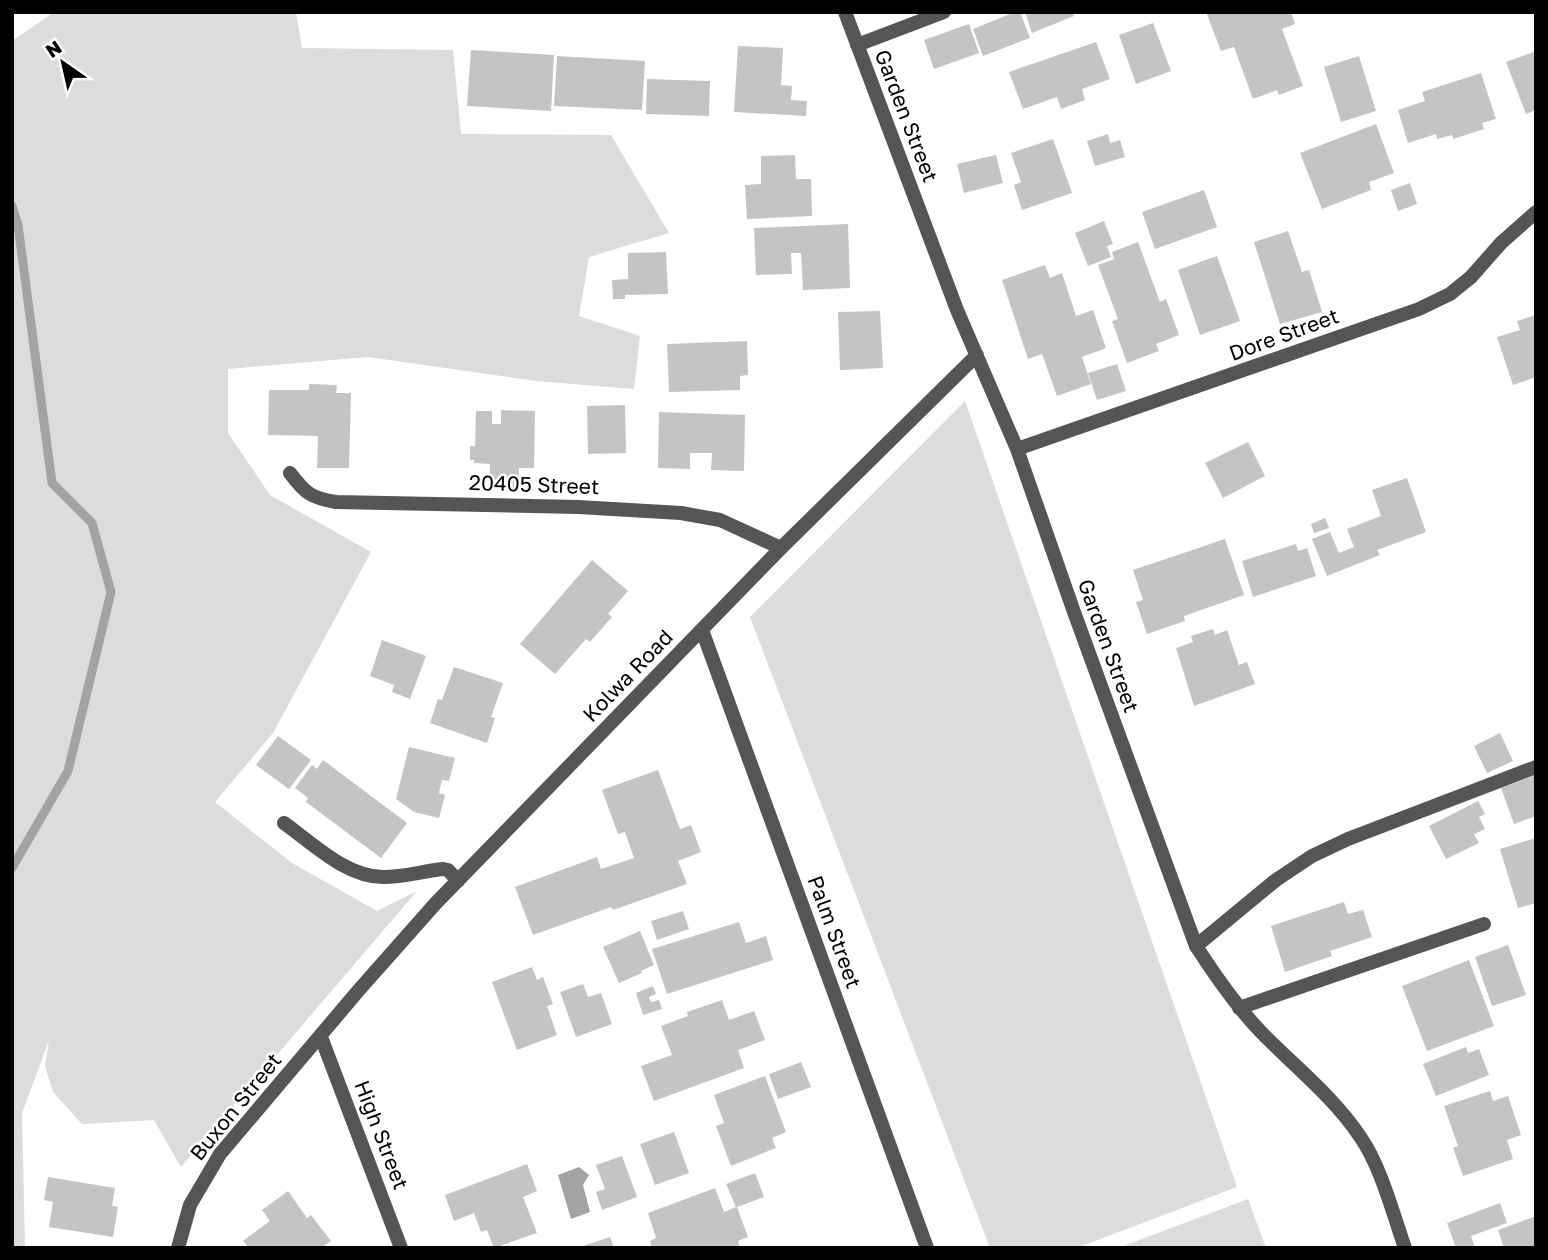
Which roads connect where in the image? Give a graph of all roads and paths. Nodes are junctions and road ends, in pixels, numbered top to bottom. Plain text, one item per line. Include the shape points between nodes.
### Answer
1 (845, 12) edge
2 (944, 12) edge
3 (857, 45) junction
4 (1536, 212) edge
5 (977, 355) junction
6 (1017, 449) junction
7 (290, 474) dead end
8 (781, 548) junction
9 (702, 630) junction
10 (1536, 768) edge
11 (284, 823) dead end
12 (458, 881) junction
13 (1484, 923) dead end
14 (1196, 947) junction
15 (1239, 1008) junction
16 (321, 1037) junction
17 (178, 1248) edge
18 (401, 1248) edge
19 (927, 1248) edge
20 (1405, 1248) edge

1 - 3 street, Garden Street
2 - 3 street
3 - 5 street, Garden Street
4 - 6 street, Dore Street via 1471,277 1419,309
5 - 6 street, Garden Street
5 - 8 street, Kolwa Road
6 - 14 street, Garden Street
7 - 8 street, 20405 Street via 316,499 681,513 720,520
8 - 9 street, Kolwa Road
9 - 12 street, Kolwa Road
9 - 19 street, Palm Street
10 - 14 street via 1312,856
11 - 12 street via 358,871 383,877 443,869
12 - 16 street, Kolwa Road
13 - 15 street
14 - 15 street, Garden Street
15 - 20 street, Garden Street via 1338,1107 1363,1140
16 - 17 street, Buxon Street via 220,1154 190,1205
16 - 18 street, High Street

